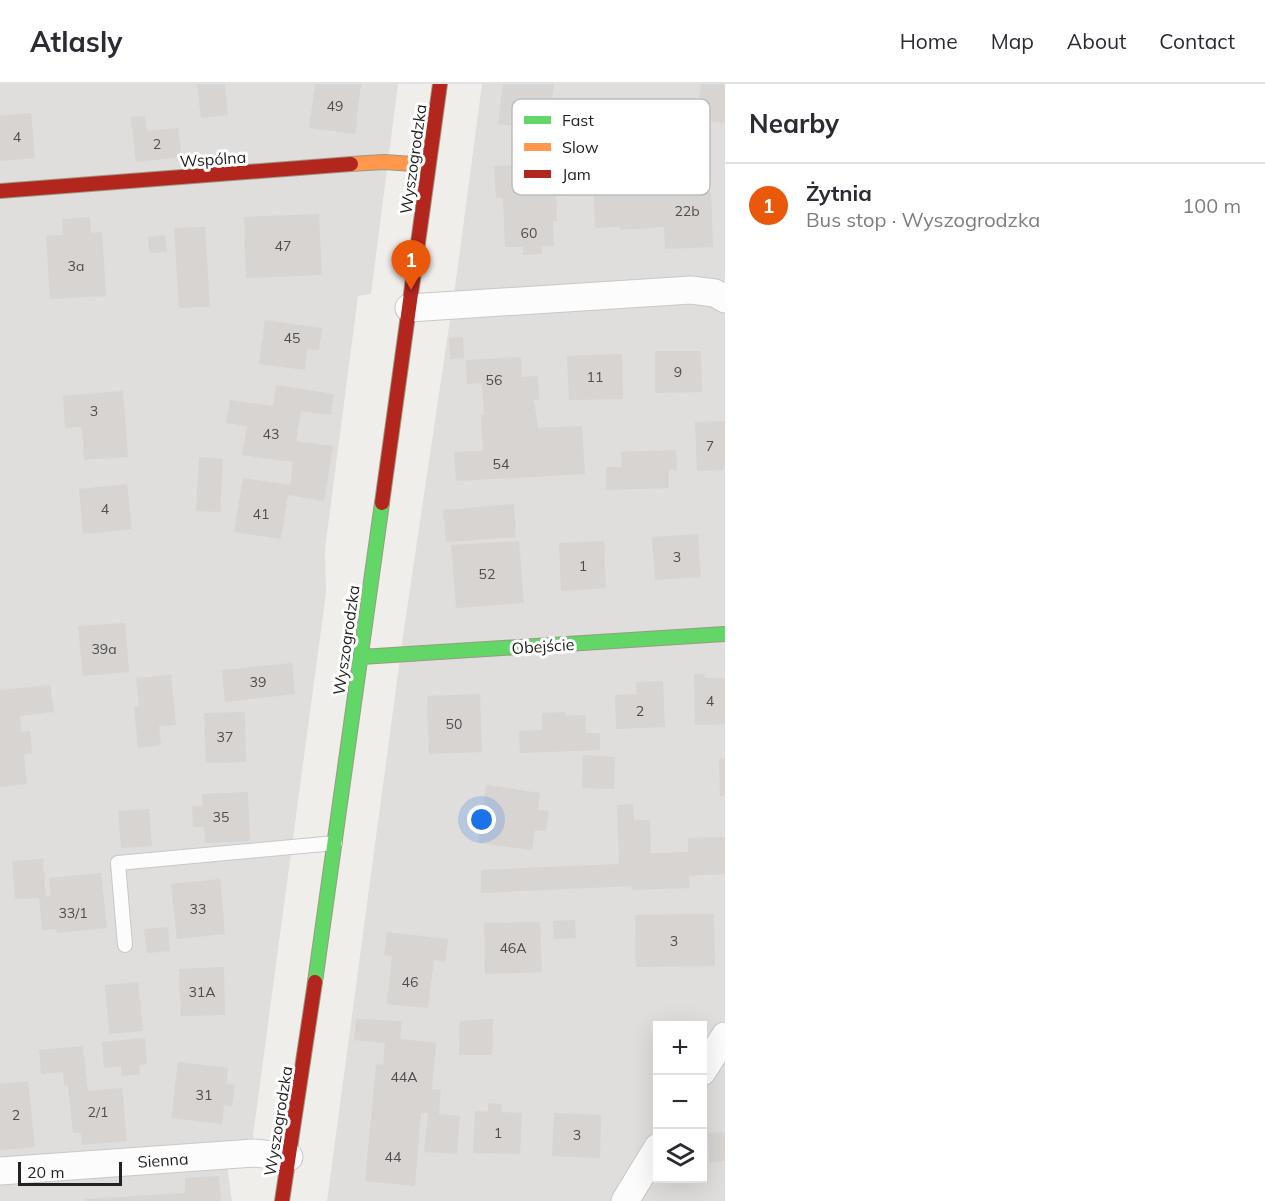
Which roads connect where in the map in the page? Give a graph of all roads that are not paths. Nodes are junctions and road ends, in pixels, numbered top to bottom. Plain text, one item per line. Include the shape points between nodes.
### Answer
1 (440, 84) edge
2 (428, 165) junction
3 (0, 191) edge
4 (725, 299) edge
5 (409, 308) junction
6 (725, 634) edge
7 (361, 657) junction
8 (334, 843) junction
9 (125, 945) dead end
10 (725, 1036) edge
11 (707, 1064) edge
12 (653, 1154) edge
13 (289, 1158) junction
14 (0, 1171) edge
15 (282, 1201) edge
16 (625, 1201) edge

1 - 2 street, Wyszogrodzka
2 - 3 street, Wspólna via 384,162
2 - 5 street, Wyszogrodzka
4 - 5 street via 715,293 691,290
5 - 7 street, Wyszogrodzka
6 - 7 street, Obejście
7 - 8 street, Wyszogrodzka
8 - 9 lane via 118,863
8 - 13 street, Wyszogrodzka
10 - 11 street
12 - 16 street
13 - 14 street, Sienna via 254,1153
13 - 15 street, Wyszogrodzka

